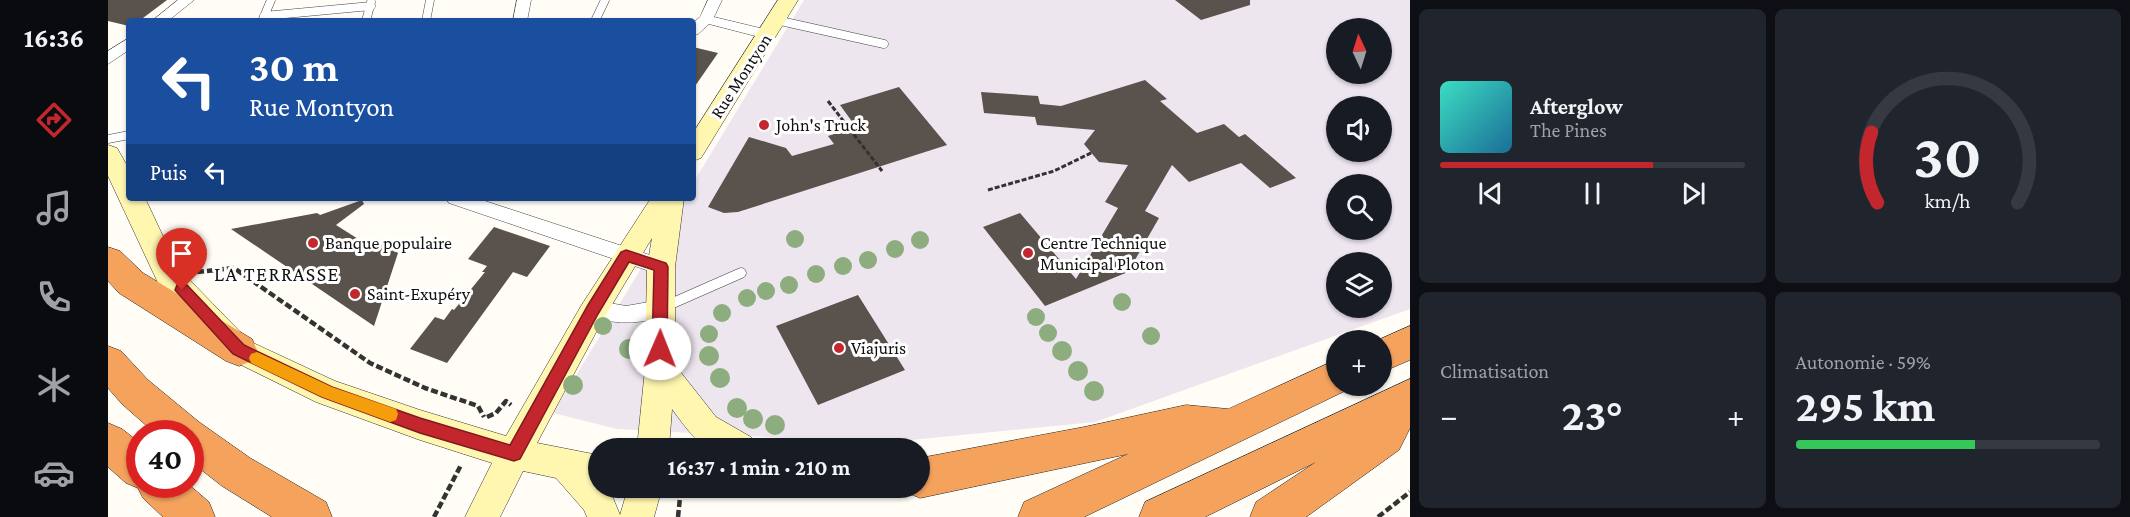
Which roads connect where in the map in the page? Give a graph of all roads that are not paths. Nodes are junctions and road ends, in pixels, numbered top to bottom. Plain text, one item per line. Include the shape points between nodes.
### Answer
1 (187, 0) edge
2 (271, 0) edge
3 (430, 0) edge
4 (524, 0) edge
5 (605, 0) edge
6 (715, 0) edge
7 (788, 0) edge
8 (371, 1) edge
9 (163, 18) edge
10 (263, 18) edge
11 (269, 18) edge
12 (367, 18) edge
13 (427, 18) edge
14 (521, 18) edge
15 (596, 18) edge
16 (706, 20) junction
17 (772, 27) junction
18 (696, 28) edge
19 (884, 44) dead end
20 (126, 45) edge
21 (108, 58) edge
22 (701, 125) edge
23 (126, 136) edge
24 (108, 139) edge
25 (696, 142) edge
26 (108, 154) edge
27 (126, 185) edge
28 (133, 201) edge
29 (464, 201) edge
30 (662, 201) edge
31 (671, 201) edge
32 (626, 256) junction
33 (108, 260) edge
34 (661, 267) junction
35 (741, 273) dead end
36 (593, 309) junction
37 (660, 309) junction
38 (1410, 342) edge
39 (239, 350) junction
40 (1392, 351) edge
41 (108, 362) edge
42 (660, 369) junction
43 (1326, 382) edge
44 (1407, 397) edge
45 (168, 420) edge
46 (1233, 427) junction
47 (654, 438) edge
48 (722, 438) edge
49 (108, 442) edge
50 (204, 448) edge
51 (514, 454) junction
52 (126, 458) edge
53 (583, 469) edge
54 (930, 476) edge
55 (173, 498) edge
56 (642, 498) edge
57 (194, 517) edge
58 (310, 517) edge
59 (482, 517) edge
60 (604, 517) edge
61 (637, 517) edge
62 (1039, 517) edge
63 (1160, 517) edge
64 (1271, 517) edge

1 - 9 street
2 - 10 lane
3 - 13 lane
4 - 14 street
5 - 15 lane
6 - 16 street
7 - 17 street, Rue Montyon
8 - 11 lane
8 - 12 lane
16 - 17 street
16 - 18 street
17 - 19 lane
17 - 22 street, Rue Montyon
20 - 21 street
22 - 25 street, Rue Montyon
23 - 24 lane
26 - 27 street
28 - 39 street via 168,274
29 - 32 street
30 - 32 street
31 - 34 street
32 - 34 street
32 - 36 street
33 - 39 highway via 131,283
34 - 37 street
35 - 37 lane
36 - 37 street via 627,317
36 - 51 street
37 - 42 street
38 - 40 highway
39 - 51 street via 327,392
41 - 45 highway
42 - 47 street
42 - 48 street via 705,428
43 - 46 highway
44 - 63 highway
44 - 64 highway via 1384,437
46 - 54 highway via 1186,423
46 - 62 highway
49 - 52 highway
50 - 58 highway
51 - 53 street
51 - 59 street
53 - 60 street
55 - 57 highway
56 - 61 street

